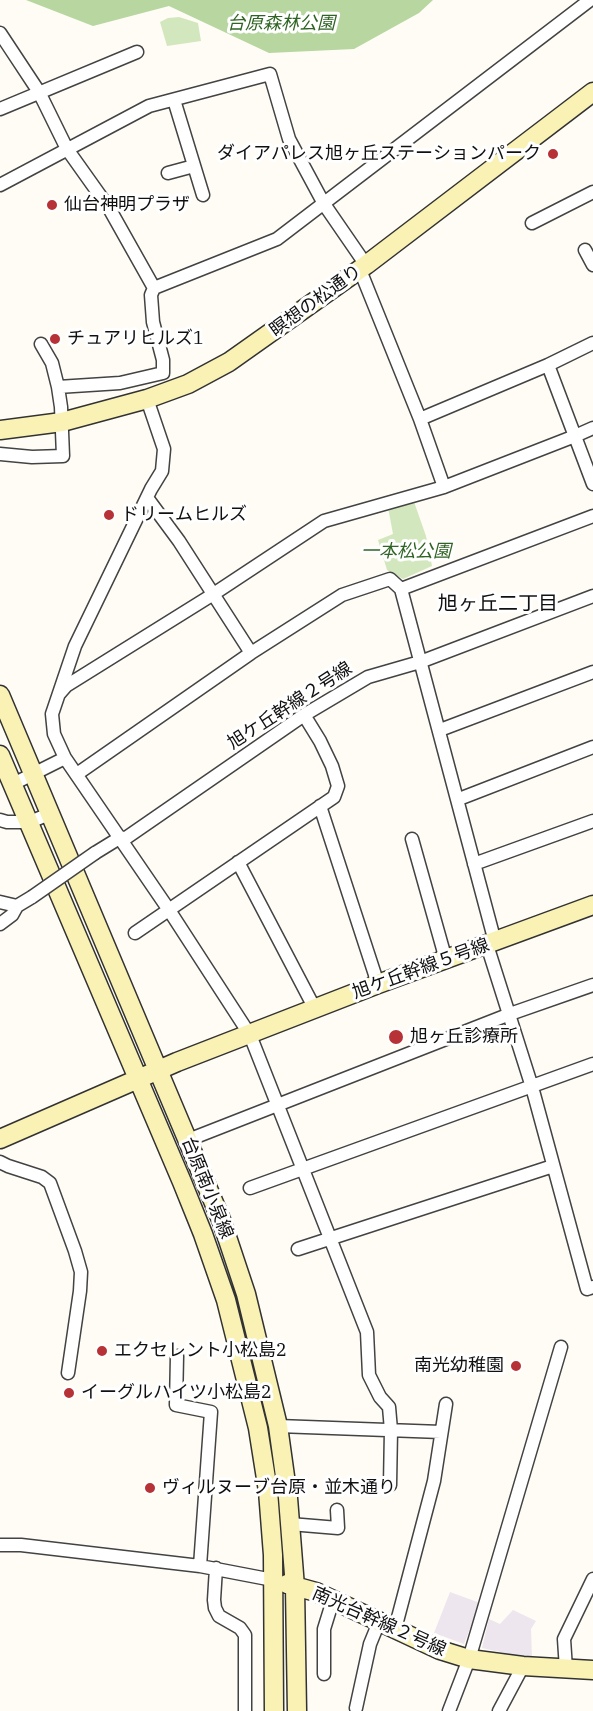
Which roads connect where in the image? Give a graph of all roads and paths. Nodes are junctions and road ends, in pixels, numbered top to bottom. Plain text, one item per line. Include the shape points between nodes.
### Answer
1 (590, 0) edge
2 (0, 33) edge
3 (137, 52) dead end
4 (39, 92) junction
5 (593, 92) edge
6 (174, 100) junction
7 (0, 109) edge
8 (67, 149) junction
9 (194, 166) junction
10 (168, 173) dead end
11 (0, 185) edge
12 (593, 192) edge
13 (203, 195) dead end
14 (324, 204) junction
15 (532, 223) dead end
16 (585, 250) dead end
17 (593, 265) edge
18 (363, 268) junction
19 (154, 288) junction
20 (593, 343) edge
21 (41, 344) dead end
22 (548, 365) junction
23 (58, 387) junction
24 (147, 399) junction
25 (420, 419) junction
26 (62, 422) junction
27 (593, 428) edge
28 (0, 430) edge
29 (576, 436) junction
30 (0, 454) edge
31 (593, 484) edge
32 (444, 488) junction
33 (148, 499) junction
34 (593, 516) edge
35 (401, 589) junction
36 (212, 595) junction
37 (593, 596) edge
38 (251, 653) junction
39 (420, 662) junction
40 (593, 672) edge
41 (0, 695) edge
42 (58, 695) junction
43 (304, 715) junction
44 (440, 730) junction
45 (593, 747) edge
46 (0, 755) edge
47 (65, 758) junction
48 (32, 774) junction
49 (77, 774) junction
50 (13, 784) junction
51 (459, 799) junction
52 (320, 806) junction
53 (49, 814) junction
54 (0, 820) edge
55 (593, 821) edge
56 (30, 822) junction
57 (122, 839) junction
58 (412, 839) dead end
59 (238, 862) junction
60 (474, 864) junction
61 (0, 902) edge
62 (593, 905) edge
63 (17, 906) junction
64 (169, 910) junction
65 (0, 924) edge
66 (135, 933) dead end
67 (491, 943) junction
68 (446, 960) junction
69 (378, 984) junction
70 (593, 985) edge
71 (315, 1009) junction
72 (510, 1014) junction
73 (250, 1035) junction
74 (593, 1064) edge
75 (159, 1070) junction
76 (138, 1079) junction
77 (532, 1087) junction
78 (278, 1104) junction
79 (0, 1139) edge
80 (188, 1140) junction
81 (0, 1162) edge
82 (553, 1166) junction
83 (304, 1170) junction
84 (250, 1188) dead end
85 (331, 1238) junction
86 (298, 1249) dead end
87 (593, 1287) edge
88 (246, 1294) junction
89 (226, 1300) junction
90 (561, 1347) dead end
91 (177, 1356) dead end
92 (68, 1373) dead end
93 (446, 1404) dead end
94 (278, 1426) junction
95 (391, 1430) junction
96 (441, 1432) junction
97 (390, 1485) dead end
98 (337, 1510) dead end
99 (290, 1524) junction
100 (0, 1545) edge
101 (200, 1566) junction
102 (216, 1568) junction
103 (593, 1579) edge
104 (273, 1580) junction
105 (296, 1587) junction
106 (333, 1600) junction
107 (387, 1625) junction
108 (469, 1659) junction
109 (523, 1666) junction
110 (566, 1669) junction
111 (593, 1670) edge
112 (324, 1674) dead end
113 (356, 1708) dead end
114 (245, 1711) edge
115 (274, 1711) edge
116 (297, 1711) edge
117 (449, 1711) edge
118 (499, 1711) edge

1 - 14 street
2 - 4 street
3 - 4 street
4 - 7 street
4 - 8 street
5 - 18 street, 瞑想の松通り
6 - 8 street via 149,106
6 - 9 street
6 - 14 street via 270,74 289,139
8 - 11 street
8 - 19 street via 109,208
9 - 10 street
9 - 13 street
12 - 15 street
14 - 18 street
14 - 19 street via 277,239
16 - 17 street
18 - 24 street, 瞑想の松通り via 229,362 188,384
18 - 25 street
19 - 23 street via 153,322 163,373 120,383
20 - 22 street
21 - 23 street via 52,363
22 - 25 street
22 - 29 street
23 - 26 street
24 - 26 street, 瞑想の松通り
24 - 33 street via 164,448 162,471
25 - 32 street
26 - 28 street, 瞑想の松通り
26 - 30 street via 63,456
27 - 29 street
29 - 31 street
29 - 32 street
32 - 36 street via 324,521
33 - 36 street
33 - 42 street via 75,646
34 - 35 street
35 - 38 street via 390,579 342,595
35 - 39 street
36 - 38 street
36 - 42 street via 66,686
37 - 39 street, 旭ケ丘幹線２号線
38 - 49 street
39 - 43 street, 旭ケ丘幹線２号線 via 368,677
39 - 44 street
40 - 44 street
41 - 48 street, 台原南小泉線
42 - 47 street via 52,714 54,734
43 - 52 street via 332,765 338,786 334,797
43 - 57 street, 旭ケ丘幹線２号線
44 - 51 street
45 - 51 street
46 - 50 street, 台原南小泉線
47 - 48 street
47 - 49 street
48 - 50 street
48 - 53 street, 台原南小泉線
49 - 57 street
50 - 56 street, 台原南小泉線
51 - 60 street
52 - 59 street
52 - 69 street
53 - 56 street
53 - 75 street, 台原南小泉線
54 - 56 street
55 - 60 street
56 - 76 street, 台原南小泉線
57 - 63 street, 旭ケ丘幹線２号線, bridge
57 - 64 street
58 - 68 street
59 - 64 street
59 - 71 street
60 - 67 street
61 - 63 street
62 - 67 street, 旭ケ丘幹線５号線
63 - 65 street, 旭ケ丘幹線２号線
64 - 66 street
64 - 73 street
67 - 68 street, 旭ケ丘幹線５号線
67 - 72 street
68 - 69 street, 旭ケ丘幹線５号線
69 - 71 street, 旭ケ丘幹線５号線
70 - 72 street
71 - 73 street, 旭ケ丘幹線５号線
72 - 77 street
72 - 78 street
73 - 75 street, 旭ケ丘幹線５号線
73 - 78 street
74 - 77 street
75 - 76 street, 旭ケ丘幹線５号線
75 - 80 street, 台原南小泉線
76 - 79 street, 旭ケ丘幹線５号線
76 - 89 street, 台原南小泉線 via 203,1234
77 - 82 street
77 - 83 street
78 - 80 street
78 - 83 street
80 - 88 street, 台原南小泉線 via 222,1221
81 - 92 street via 50,1183 75,1251 81,1272
82 - 85 street
82 - 87 street via 587,1289
83 - 84 street
83 - 85 street
85 - 86 street
85 - 95 street via 367,1332 369,1375 389,1407
88 - 89 street
88 - 94 street, 台原南小泉線
89 - 104 street, 台原南小泉線 via 258,1428 268,1491
90 - 108 street
91 - 101 street via 176,1405 211,1412
93 - 96 street
94 - 95 street
94 - 99 street, 台原南小泉線
95 - 96 street
95 - 97 street
96 - 107 street via 434,1481
98 - 99 street via 338,1528
99 - 105 street, 台原南小泉線
100 - 101 street
101 - 102 street
102 - 104 street
102 - 114 street via 219,1616 245,1635
103 - 110 street via 564,1639
104 - 105 street, 南光台幹線２号線
104 - 115 street, 台原南小泉線
105 - 106 street, 南光台幹線２号線
105 - 116 street, 台原南小泉線
106 - 107 street, 南光台幹線２号線
106 - 112 street via 324,1629
107 - 108 street, 南光台幹線２号線
107 - 113 street via 370,1644
108 - 109 street, 南光台幹線２号線
108 - 117 street
109 - 110 street, 南光台幹線２号線
109 - 118 street
110 - 111 street, 南光台幹線２号線

